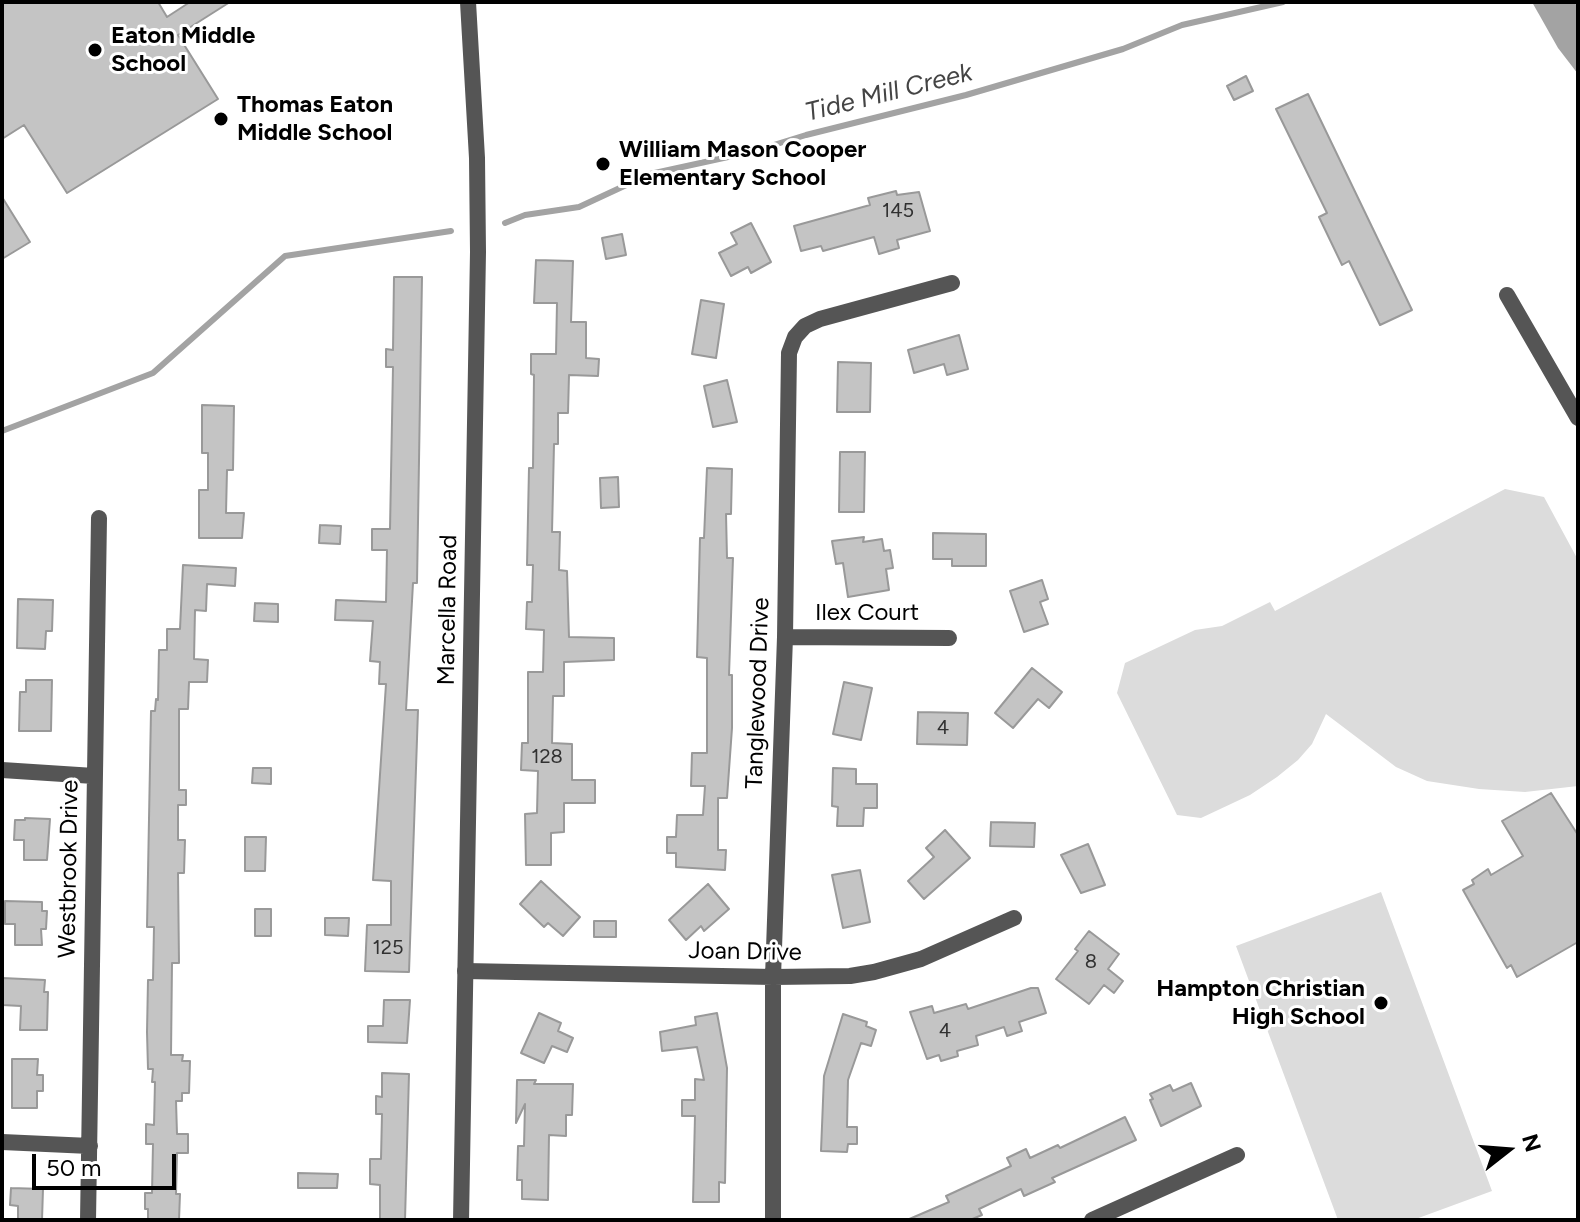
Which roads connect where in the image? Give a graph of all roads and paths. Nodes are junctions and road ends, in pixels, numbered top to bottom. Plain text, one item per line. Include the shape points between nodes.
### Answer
1 (468, 2) edge
2 (952, 283) dead end
3 (1507, 295) dead end
4 (1578, 418) edge
5 (99, 518) dead end
6 (785, 637) junction
7 (949, 638) dead end
8 (2, 770) edge
9 (94, 776) junction
10 (1014, 918) dead end
11 (465, 971) junction
12 (773, 977) junction
13 (2, 1142) edge
14 (90, 1146) junction
15 (1237, 1155) dead end
16 (88, 1220) edge
17 (461, 1220) edge
18 (773, 1220) edge
19 (1092, 1220) edge

1 - 11 street, Marcella Road via 478,252
2 - 6 street, Tanglewood Drive via 820,319 795,337 788,373
3 - 4 street
5 - 9 street, Westbrook Drive
6 - 7 street, Ilex Court
6 - 12 street, Tanglewood Drive
8 - 9 street
9 - 14 street, Westbrook Drive
10 - 12 street, Joan Drive via 921,959 874,972
11 - 12 street, Joan Drive
11 - 17 street, Marcella Road
12 - 18 street, Tanglewood Drive
13 - 14 street
14 - 16 street, Westbrook Drive
15 - 19 street

